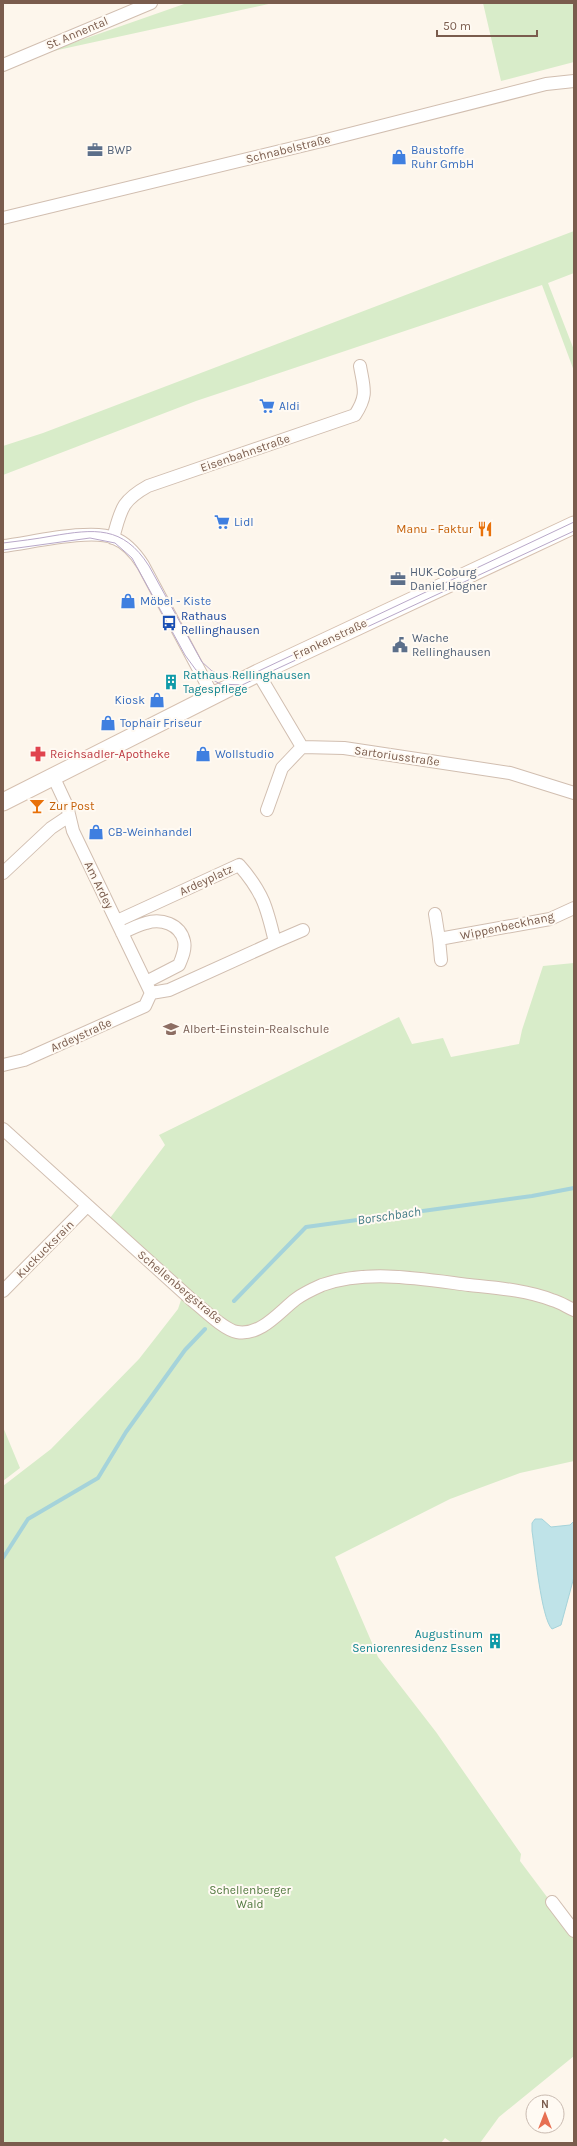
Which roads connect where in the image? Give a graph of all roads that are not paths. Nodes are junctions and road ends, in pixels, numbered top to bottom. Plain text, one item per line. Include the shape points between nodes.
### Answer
1 (151, 3) edge
2 (3, 65) edge
3 (574, 81) edge
4 (3, 218) edge
5 (360, 366) dead end
6 (574, 525) edge
7 (113, 538) junction
8 (3, 546) edge
9 (258, 673) junction
10 (213, 696) junction
11 (302, 747) junction
12 (53, 776) junction
13 (574, 792) edge
14 (3, 802) edge
15 (267, 810) dead end
16 (69, 816) junction
17 (3, 874) edge
18 (574, 908) edge
19 (435, 914) dead end
20 (117, 921) junction
21 (303, 930) dead end
22 (122, 933) junction
23 (439, 939) junction
24 (275, 942) junction
25 (441, 960) dead end
26 (149, 988) junction
27 (3, 1065) edge
28 (3, 1129) edge
29 (88, 1206) junction
30 (3, 1291) edge
31 (574, 1310) edge
32 (552, 1902) dead end
33 (574, 1932) edge

1 - 2 street, St. Annental
3 - 4 street, Schnabelstraße via 546,84
5 - 7 street, Eisenbahnstraße via 365,390 363,402 355,415 148,486 130,498 124,506 118,517
6 - 9 main road, Frankenstraße
7 - 8 street via 89,534
7 - 10 street via 129,548 143,565
9 - 10 main road, Frankenstraße
9 - 11 street
10 - 12 main road, Frankenstraße
11 - 13 street, Sartoriusstraße via 344,748 503,772
11 - 15 street via 282,768
12 - 14 main road, Frankenstraße
12 - 16 street, Am Ardey
16 - 17 street via 51,828
16 - 20 street, Am Ardey via 73,831
18 - 23 street, Wippenbeckhang via 550,918
19 - 23 street
20 - 22 street, Am Ardey
20 - 24 street, Ardeyplatz via 239,865 251,878 266,904
21 - 24 street
22 - 26 street, Am Ardey
22 - 26 street via 147,922 164,921 177,928 184,940 184,951 179,965
23 - 25 street
24 - 26 street via 169,990
26 - 27 street, Ardeystraße via 145,1006 31,1057
28 - 29 street, Schellenbergstraße
29 - 30 street, Kuckucksrain
29 - 31 street, Schellenbergstraße via 193,1301 236,1332 252,1331 268,1323 301,1296 323,1285 348,1279 374,1277 430,1280 530,1293
32 - 33 street

